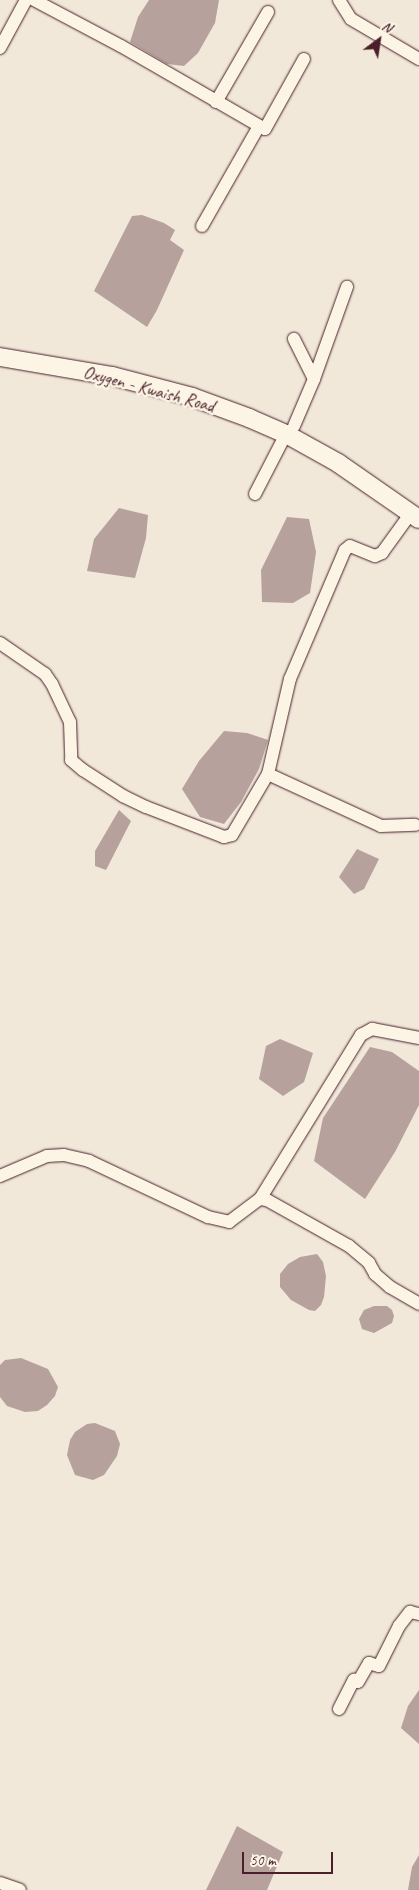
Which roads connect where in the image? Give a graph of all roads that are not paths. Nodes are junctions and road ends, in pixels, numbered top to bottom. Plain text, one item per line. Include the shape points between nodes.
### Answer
1 (26, 0) edge
2 (34, 0) edge
3 (339, 0) edge
4 (268, 12) dead end
5 (0, 48) edge
6 (304, 59) dead end
7 (419, 59) edge
8 (216, 102) junction
9 (259, 126) junction
10 (202, 226) dead end
11 (347, 287) dead end
12 (294, 339) dead end
13 (0, 345) edge
14 (0, 357) edge
15 (314, 379) junction
16 (290, 430) junction
17 (256, 494) dead end
18 (416, 512) edge
19 (0, 642) edge
20 (268, 774) junction
21 (415, 825) dead end
22 (419, 1038) edge
23 (0, 1176) edge
24 (260, 1199) junction
25 (419, 1304) edge
26 (419, 1614) edge
27 (339, 1709) dead end
28 (0, 1883) edge
29 (20, 1890) edge

1 - 5 street
2 - 8 street
3 - 7 street via 351,19
4 - 8 street
6 - 9 street via 265,129
8 - 9 street
9 - 10 street
11 - 15 street
12 - 15 street
13 - 16 main road, Oxygen - Kwaish Road via 168,380 255,408
14 - 16 main road, Oxygen - Kwaish Road via 112,376 192,397
15 - 16 street
16 - 17 street
16 - 18 main road, Oxygen - Kwaish Road via 369,469
18 - 20 street via 382,553 375,556 350,546 345,550 290,679
19 - 20 street via 45,674 55,690 70,722 71,760 123,796 224,837 232,834
20 - 21 street via 381,826
22 - 24 street via 372,1029 361,1035
23 - 24 street via 47,1156 64,1154 88,1161 208,1217 229,1222
24 - 25 street via 349,1246 369,1263 374,1274
26 - 27 street via 410,1612 399,1626 379,1666 369,1663 358,1682 354,1680
28 - 29 street

